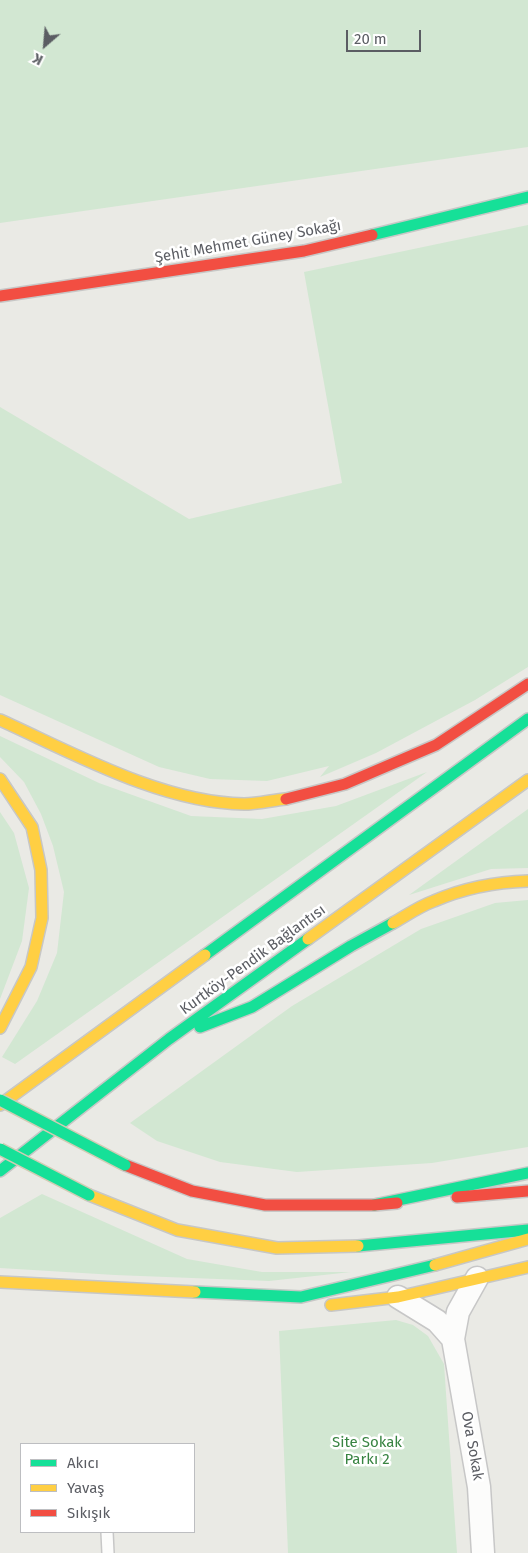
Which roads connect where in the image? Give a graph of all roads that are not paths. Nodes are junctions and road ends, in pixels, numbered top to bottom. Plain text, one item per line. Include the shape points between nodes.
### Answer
1 (528, 197) edge
2 (0, 296) edge
3 (528, 684) edge
4 (528, 719) edge
5 (0, 720) edge
6 (0, 779) edge
7 (528, 780) edge
8 (528, 881) edge
9 (0, 1028) edge
10 (168, 1038) junction
11 (0, 1100) edge
12 (0, 1105) edge
13 (0, 1149) edge
14 (0, 1171) edge
15 (528, 1173) edge
16 (528, 1191) edge
17 (374, 1205) junction
18 (528, 1230) edge
19 (528, 1239) edge
20 (528, 1267) edge
21 (477, 1278) junction
22 (0, 1282) edge
23 (102, 1286) junction
24 (398, 1297) junction
25 (244, 1306) dead end
26 (320, 1306) dead end
27 (452, 1340) junction
28 (107, 1533) edge
29 (108, 1553) edge
30 (483, 1553) edge

1 - 2 main road, Şehit Mehmet Güney Sokağı via 304,251
3 - 5 main road via 436,745 346,784 292,798 246,804 200,799 145,784
4 - 12 main road
6 - 9 main road via 32,827 41,870 42,918 32,967
7 - 10 main road, Kurtköy-Pendik Bağlantısı
8 - 10 main road via 468,889 432,901 351,946 252,1008
10 - 14 main road, Kurtköy-Pendik Bağlantısı
11 - 17 main road, bridge via 125,1165 192,1191 265,1205
13 - 18 main road, bridge via 89,1195 177,1230 277,1248 367,1246
15 - 17 main road
16 - 17 main road
19 - 23 main road via 456,1260 300,1297
20 - 21 main road
21 - 24 main road
21 - 27 street, Ova Sokak via 458,1312
22 - 23 main road
23 - 25 main road
24 - 26 main road
24 - 27 street, Ova Sokak via 437,1321
27 - 30 street, Ova Sokak via 479,1487
28 - 29 lane

